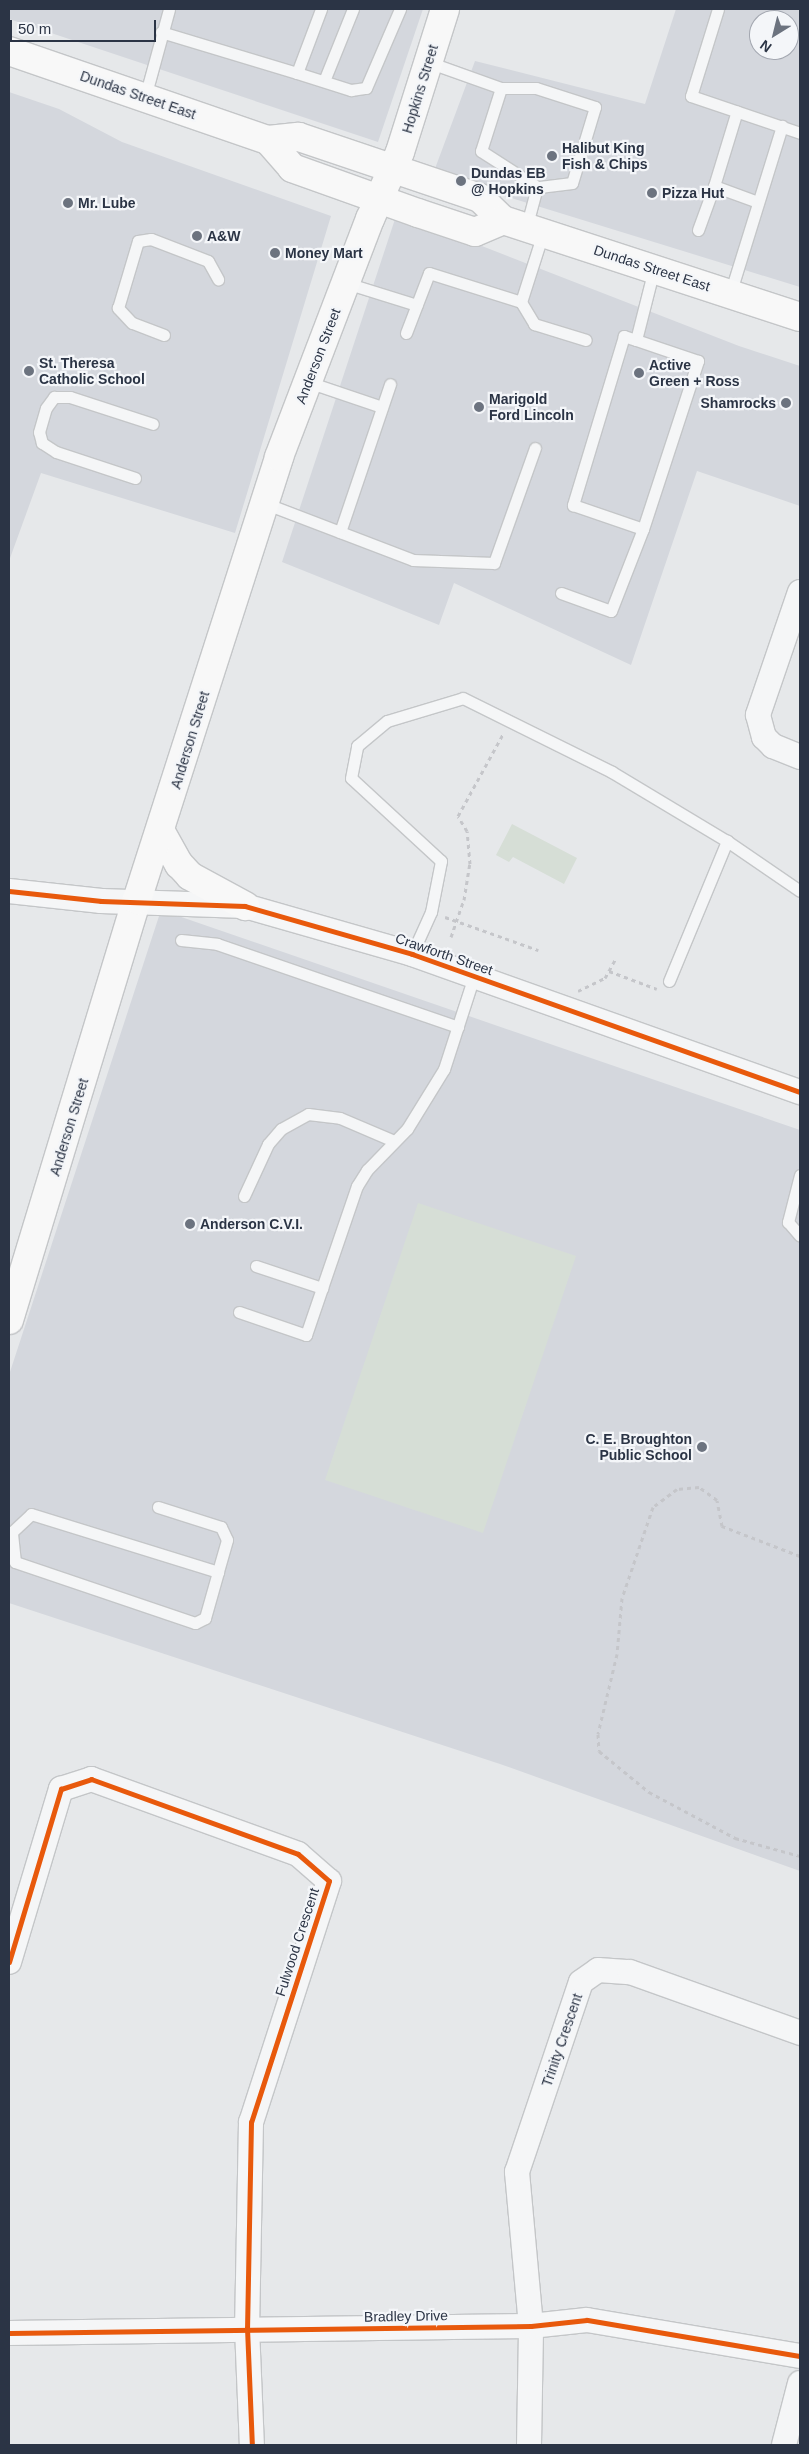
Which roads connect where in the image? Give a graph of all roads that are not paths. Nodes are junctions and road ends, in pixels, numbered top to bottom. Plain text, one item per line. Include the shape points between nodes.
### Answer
1 (169, 9) edge
2 (321, 9) edge
3 (353, 9) edge
4 (400, 9) edge
5 (445, 9) edge
6 (718, 9) edge
7 (161, 32) junction
8 (9, 51) edge
9 (428, 62) junction
10 (297, 73) junction
11 (324, 81) junction
12 (501, 88) junction
13 (145, 97) junction
14 (737, 111) junction
15 (782, 126) junction
16 (800, 133) edge
17 (268, 140) junction
18 (393, 169) junction
19 (714, 186) junction
20 (537, 187) junction
21 (379, 199) junction
22 (758, 202) junction
23 (524, 227) junction
24 (698, 230) dead end
25 (654, 269) junction
26 (218, 279) dead end
27 (346, 282) junction
28 (730, 294) junction
29 (521, 302) junction
30 (417, 305) junction
31 (800, 317) edge
32 (406, 333) dead end
33 (164, 335) dead end
34 (586, 340) dead end
35 (636, 340) junction
36 (308, 382) junction
37 (390, 384) dead end
38 (382, 407) junction
39 (154, 424) dead end
40 (535, 448) dead end
41 (135, 478) dead end
42 (264, 503) junction
43 (643, 530) junction
44 (340, 532) junction
45 (800, 592) edge
46 (561, 593) dead end
47 (800, 757) edge
48 (161, 832) junction
49 (727, 841) junction
50 (9, 891) edge
51 (800, 891) edge
52 (137, 900) junction
53 (245, 906) junction
54 (181, 940) dead end
55 (412, 954) junction
56 (474, 976) junction
57 (669, 981) dead end
58 (458, 1027) junction
59 (800, 1092) edge
60 (394, 1141) junction
61 (800, 1175) edge
62 (798, 1188) edge
63 (244, 1196) dead end
64 (800, 1236) edge
65 (256, 1266) dead end
66 (16, 1271) edge
67 (322, 1288) junction
68 (239, 1312) dead end
69 (9, 1320) edge
70 (158, 1507) dead end
71 (10, 1531) edge
72 (218, 1572) junction
73 (9, 1962) edge
74 (800, 2033) edge
75 (531, 2326) junction
76 (246, 2328) junction
77 (9, 2332) edge
78 (800, 2356) edge
79 (800, 2383) edge
80 (252, 2445) edge
81 (529, 2445) edge
82 (784, 2445) edge

1 - 7 lane
2 - 10 lane
3 - 11 lane
4 - 11 lane via 366,88 351,90
5 - 9 main road, Hopkins Street
6 - 14 lane via 691,96
7 - 10 lane
7 - 13 lane
8 - 13 main road, Dundas Street East
9 - 12 lane
9 - 18 main road, Hopkins Street
10 - 11 lane
12 - 20 lane via 481,151
12 - 20 lane via 536,88 595,107 572,184
13 - 17 main road, Dundas Street East
14 - 15 lane
14 - 19 lane
15 - 16 lane
15 - 22 lane
17 - 18 main road, Dundas Street East via 299,137
17 - 21 main road via 292,168
18 - 21 main road, Anderson Street
18 - 23 main road, Dundas Street East via 480,198
19 - 22 lane
19 - 24 lane
20 - 23 lane
21 - 23 main road via 475,232
21 - 27 main road, Anderson Street
22 - 28 lane
23 - 25 main road, Dundas Street East
23 - 29 lane
25 - 28 main road, Dundas Street East
25 - 35 lane
26 - 33 lane via 208,261 151,239 138,241 118,308 132,324
27 - 30 lane
27 - 36 main road, Anderson Street
28 - 31 main road, Dundas Street East
29 - 30 lane via 429,273
29 - 34 lane via 534,324
30 - 32 lane
35 - 43 lane via 698,361
35 - 43 lane via 624,336 573,505
36 - 38 lane
36 - 42 main road, Anderson Street
37 - 38 lane
38 - 44 lane
39 - 41 lane via 70,396 54,397 46,408 39,432 42,444 56,452
40 - 44 lane via 494,564 413,560
42 - 44 lane
42 - 48 main road, Anderson Street
43 - 46 lane via 612,611
45 - 47 street via 758,715 764,737 772,746
48 - 52 main road, Anderson Street
48 - 53 main road via 179,864 190,876
49 - 51 lane
49 - 55 lane via 612,772 463,698 387,721 357,746 351,778 441,861 431,912
49 - 57 lane
50 - 52 street, Crawforth Street via 101,902
52 - 53 street, Crawforth Street
52 - 66 main road, Anderson Street
53 - 55 street, Crawforth Street
54 - 58 lane via 217,944
55 - 56 street, Crawforth Street
56 - 58 lane
56 - 59 street, Crawforth Street
58 - 60 lane via 435,1087 407,1129
60 - 63 lane via 340,1118 308,1114 281,1129 268,1144
60 - 67 lane via 357,1186
61 - 62 lane
62 - 64 lane via 788,1222
65 - 67 lane
66 - 69 main road, Anderson Street
67 - 68 lane via 306,1335
70 - 72 lane via 221,1527 227,1540
71 - 72 lane via 31,1514
71 - 72 lane via 15,1562 195,1623 205,1618
73 - 76 street, Fulwood Crescent via 61,1789 90,1779 298,1854 328,1881 250,2122
74 - 75 street, Trinity Crescent via 630,1972 598,1970 581,1982 517,2172
75 - 76 street, Bradley Drive
75 - 78 street, Bradley Drive via 587,2320
75 - 81 street, Trinity Crescent
76 - 77 street, Bradley Drive
76 - 80 street
79 - 82 street

